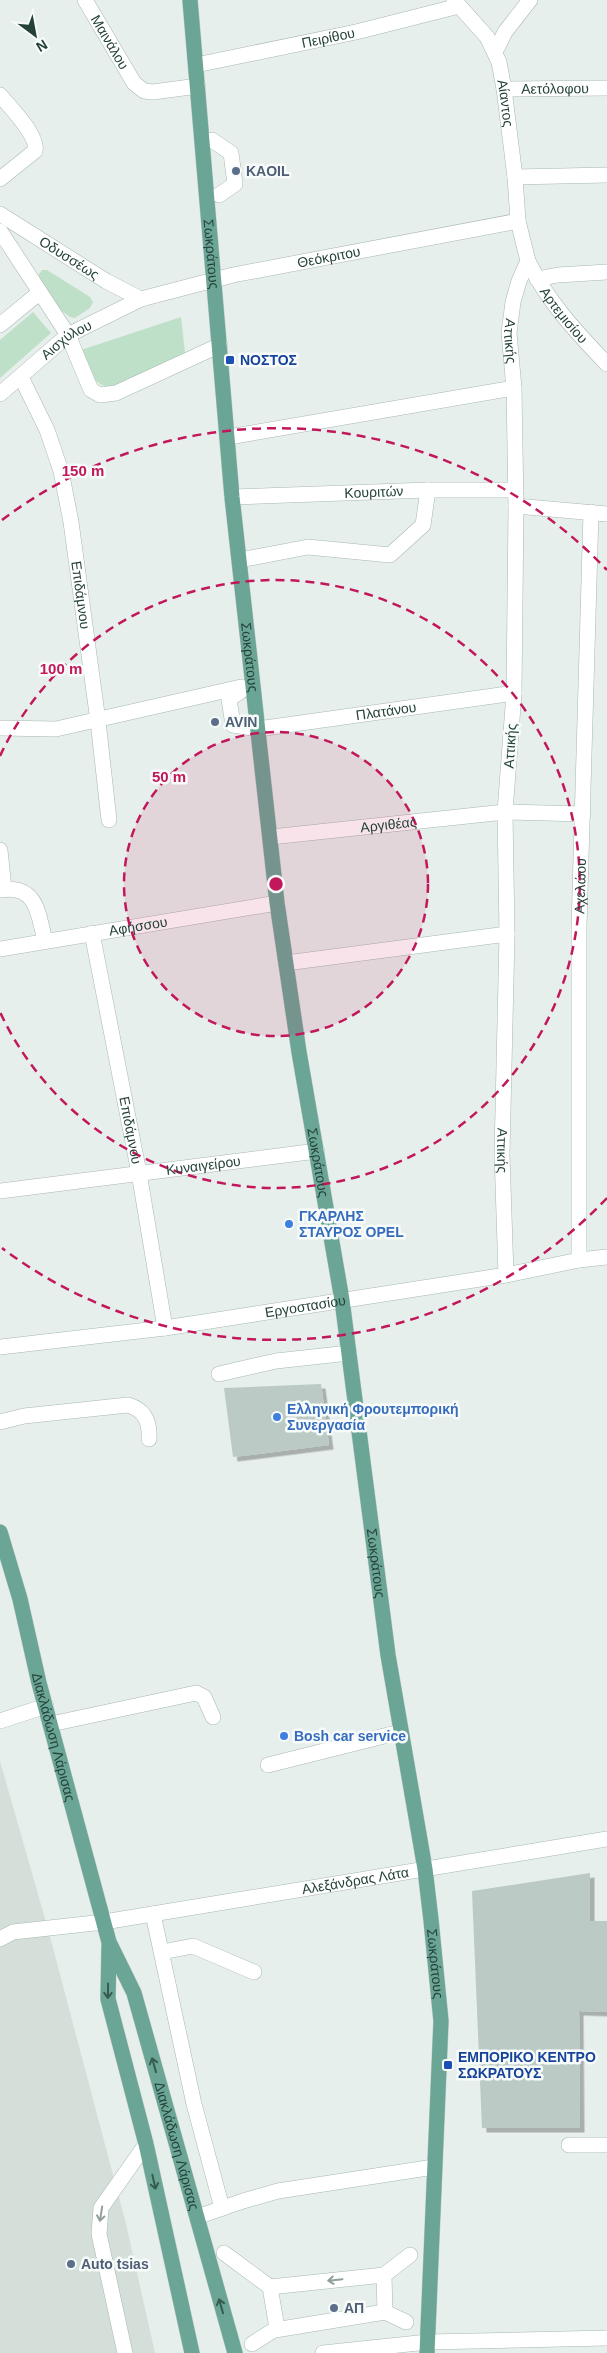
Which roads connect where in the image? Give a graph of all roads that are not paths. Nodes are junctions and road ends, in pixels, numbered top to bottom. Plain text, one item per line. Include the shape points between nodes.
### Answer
1 (85, 0) edge
2 (190, 0) edge
3 (530, 0) edge
4 (456, 3) edge
5 (495, 52) junction
6 (196, 65) junction
7 (198, 86) junction
8 (607, 88) edge
9 (504, 89) junction
10 (0, 95) edge
11 (212, 140) dead end
12 (607, 175) edge
13 (515, 177) junction
14 (0, 179) edge
15 (219, 195) dead end
16 (0, 214) edge
17 (518, 221) junction
18 (0, 232) edge
19 (528, 261) junction
20 (607, 272) edge
21 (214, 278) junction
22 (536, 279) junction
23 (39, 293) junction
24 (141, 300) junction
25 (0, 326) edge
26 (68, 335) junction
27 (220, 345) junction
28 (607, 364) edge
29 (20, 377) junction
30 (514, 388) junction
31 (0, 394) edge
32 (229, 437) junction
33 (428, 490) junction
34 (516, 490) junction
35 (232, 497) junction
36 (516, 506) junction
37 (591, 512) junction
38 (607, 514) edge
39 (240, 560) junction
40 (246, 689) junction
41 (514, 693) junction
42 (98, 721) junction
43 (0, 728) edge
44 (258, 729) junction
45 (505, 812) junction
46 (583, 814) junction
47 (109, 820) dead end
48 (271, 837) junction
49 (0, 850) edge
50 (2, 890) edge
51 (277, 903) junction
52 (92, 934) junction
53 (507, 934) junction
54 (45, 941) junction
55 (0, 949) edge
56 (286, 963) junction
57 (317, 1151) junction
58 (139, 1173) junction
59 (0, 1191) edge
60 (607, 1257) edge
61 (579, 1260) junction
62 (506, 1275) junction
63 (342, 1300) junction
64 (165, 1328) junction
65 (0, 1347) edge
66 (349, 1353) junction
67 (219, 1374) dead end
68 (0, 1422) edge
69 (148, 1439) dead end
70 (0, 1532) edge
71 (46, 1706) junction
72 (213, 1717) dead end
73 (0, 1721) edge
74 (51, 1724) junction
75 (400, 1732) junction
76 (268, 1765) dead end
77 (607, 1839) edge
78 (425, 1869) junction
79 (153, 1914) junction
80 (104, 1922) junction
81 (0, 1939) edge
82 (109, 1942) junction
83 (162, 1952) junction
84 (254, 1972) dead end
85 (146, 2144) junction
86 (569, 2145) dead end
87 (607, 2145) edge
88 (434, 2167) junction
89 (222, 2208) junction
90 (197, 2218) junction
91 (224, 2253) dead end
92 (410, 2255) dead end
93 (384, 2275) junction
94 (270, 2287) junction
95 (385, 2312) junction
96 (406, 2322) dead end
97 (274, 2330) junction
98 (607, 2338) edge
99 (252, 2344) dead end
100 (428, 2348) edge
101 (125, 2353) edge
102 (192, 2353) edge
103 (235, 2353) edge
104 (323, 2353) edge

1 - 7 street, Μαινάλου via 134,83 144,91
2 - 6 main road, Σωκράτους
3 - 5 street via 505,32
4 - 5 street, Αίαντoς via 487,37
4 - 6 street, Πειρίθου via 356,32
5 - 9 street, Αίαντoς
6 - 7 main road, Σωκράτους
7 - 21 main road, Σωκράτους
8 - 9 street, Αετόλοφου
9 - 13 street, Αίαντoς
10 - 14 street via 37,145 36,151
11 - 15 street via 231,153 235,184
12 - 13 street
13 - 17 street, Αίαντoς
16 - 24 street, Οδυσσέως
17 - 19 street
17 - 21 street, Θεόκριτου
18 - 23 street
19 - 22 street, Αρτεμισίου
19 - 30 street, Αττικής via 515,295 509,333
20 - 22 street
21 - 24 street, Θεόκριτου
21 - 27 main road, Σωκράτους
22 - 28 street, Αρτεμισίου via 557,309
23 - 25 street
23 - 26 street
24 - 26 street, Αισχύλου
26 - 27 street via 91,390 100,395 116,393
26 - 29 street, Αισχύλου
27 - 32 main road, Σωκράτους
29 - 31 street, Αισχύλου
29 - 42 street, Επιδάμνου via 47,430 61,471
30 - 32 street
30 - 34 street, Αττικής
32 - 35 main road, Σωκράτους
33 - 34 street, Κουριτών
33 - 35 street, Κουριτών
33 - 39 street via 423,525 390,555 308,547
34 - 36 street, Αττικής
35 - 39 main road, Σωκράτους
36 - 37 street
36 - 41 street, Αττικής
37 - 38 street
37 - 46 street, Αχελώου
39 - 40 main road, Σωκράτους
40 - 42 street
40 - 44 main road, Σωκράτους
40 - 44 street, Πλατάνου via 229,699 233,725
41 - 44 street, Πλατάνου
41 - 45 street, Αττικής
42 - 43 street via 39,730
42 - 47 street, Επιδάμνου
44 - 48 main road, Σωκράτους
45 - 46 street, Αργιθέας
45 - 48 street, Αργιθέας
45 - 53 street, Αττικής
46 - 61 street, Αχελώου via 579,927
48 - 51 main road, Σωκράτους
49 - 50 street
50 - 54 street via 21,890 30,897 36,906
51 - 52 street, Αφήσσου
51 - 56 main road, Σωκράτους
52 - 54 street, Αφήσσου
52 - 58 street, Επιδάμνου
53 - 56 street
53 - 62 street, Αττικής via 502,1154
54 - 55 street, Αφήσσου
56 - 57 main road, Σωκράτους
57 - 58 street, Κυναιγείρου
57 - 63 main road, Σωκράτους
58 - 59 street, Κυναιγείρου
58 - 64 street, Επιδάμνου
60 - 61 street, Εργοστασίου
61 - 62 street, Εργοστασίου
62 - 63 street, Εργοστασίου
63 - 64 street, Εργοστασίου
63 - 66 main road, Σωκράτους
64 - 65 street, Εργοστασίου
66 - 67 street via 276,1361
66 - 75 main road, Σωκράτους
68 - 69 street via 24,1416 128,1405 138,1408 145,1416 150,1425
70 - 71 main road, Διακλάδωση Λάρισας
71 - 73 street
71 - 74 main road, Διακλάδωση Λάρισας
72 - 74 street via 204,1697 196,1694
74 - 80 main road, Διακλάδωση Λάρισας
75 - 76 street
75 - 78 main road, Σωκράτους
77 - 78 street, Αλεξάνδρας Λάτα
78 - 79 street, Αλεξάνδρας Λάτα
78 - 88 main road, Σωκράτους via 441,2021
79 - 80 street, Αλεξάνδρας Λάτα
79 - 83 street
80 - 81 street, Αλεξάνδρας Λάτα via 13,1932
80 - 82 main road, Διακλάδωση Λάρισας
82 -> 85 main road, Διακλάδωση Λάρισας via 108,1998
90 -> 82 main road, Διακλάδωση Λάρισας via 134,1993
83 - 84 street via 193,1946
83 - 89 street via 194,2104
85 -> 101 street via 101,2208 99,2234
85 -> 102 main road, Διακλάδωση Λάρισας
86 - 87 street
88 - 89 street via 278,2191
88 - 100 main road, Σωκράτους
89 - 90 street
103 -> 90 main road, Διακλάδωση Λάρισας
91 - 94 street
92 - 93 street
93 -> 94 street
93 - 95 street
94 - 97 street via 277,2328
95 - 96 street
95 - 97 street
97 - 99 street
98 - 100 street
100 - 104 street

